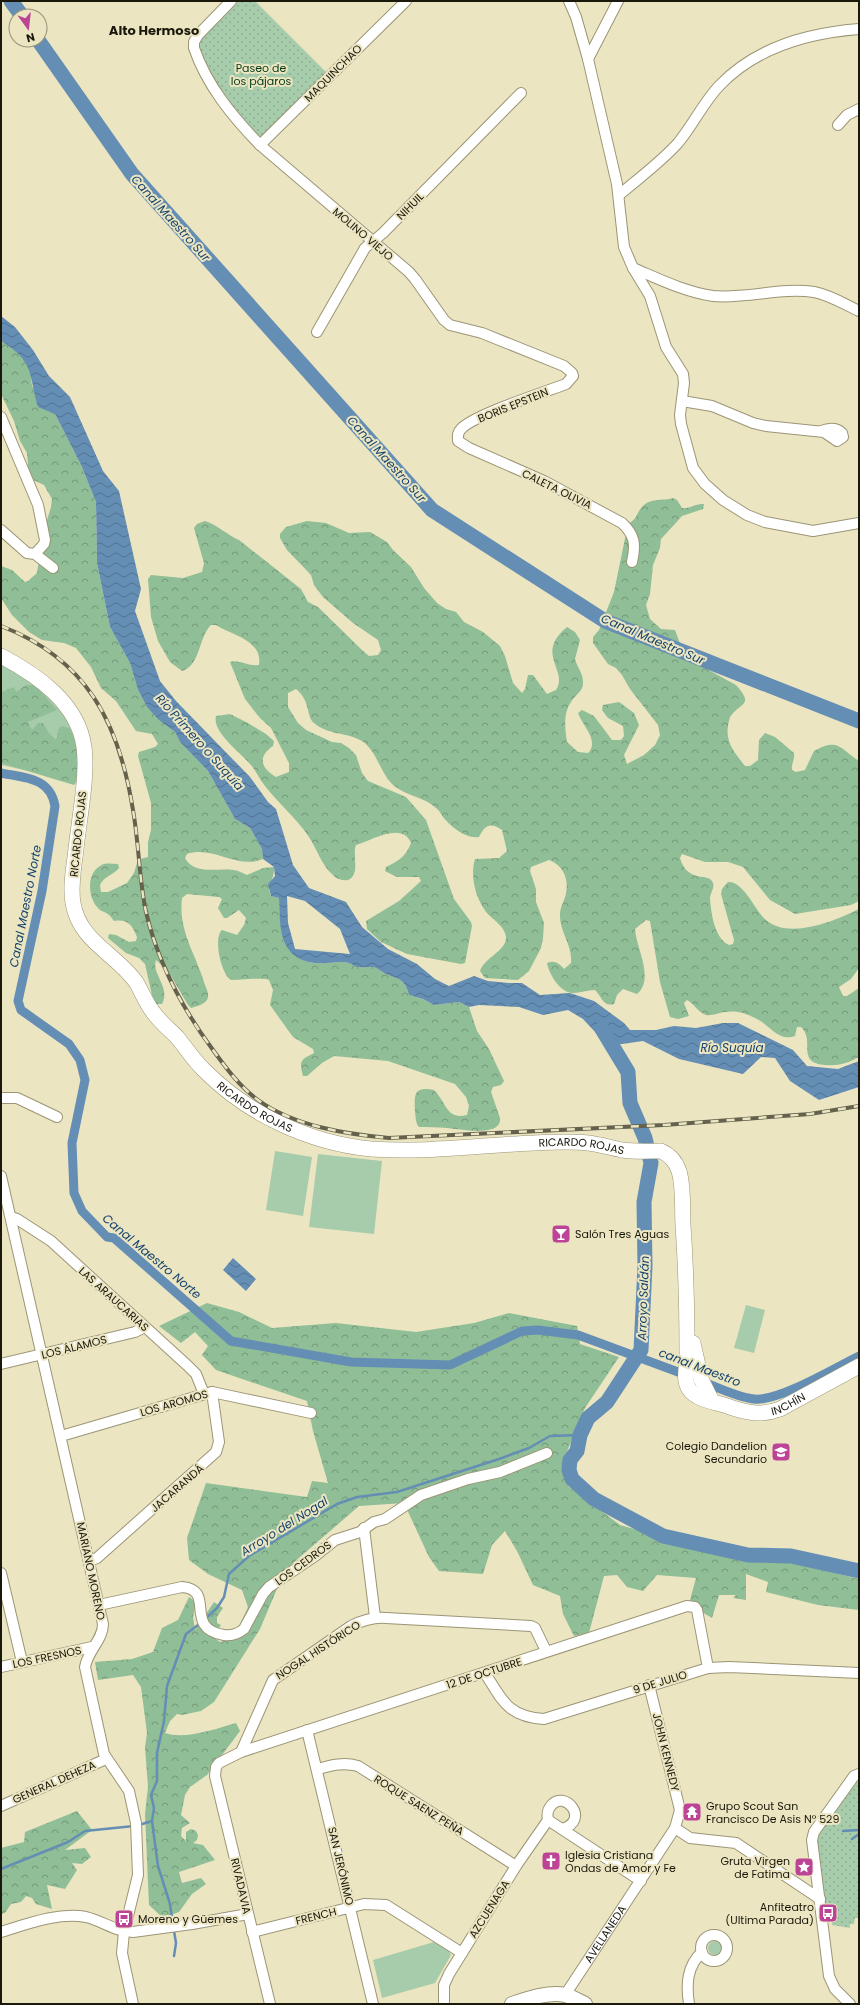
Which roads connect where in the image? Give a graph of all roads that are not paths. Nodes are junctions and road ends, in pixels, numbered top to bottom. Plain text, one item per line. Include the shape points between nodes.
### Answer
1 (406, 1) edge
2 (569, 1) edge
3 (618, 1) edge
4 (228, 2) edge
5 (574, 6) edge
6 (859, 29) edge
7 (588, 59) junction
8 (521, 93) dead end
9 (859, 108) edge
10 (838, 125) dead end
11 (260, 144) junction
12 (619, 195) junction
13 (372, 242) junction
14 (633, 268) junction
15 (859, 311) edge
16 (317, 332) dead end
17 (571, 381) joint
18 (682, 400) junction
19 (1, 417) edge
20 (821, 431) dead end
21 (457, 434) joint
22 (859, 523) edge
23 (1, 530) edge
24 (35, 554) junction
25 (632, 562) dead end
26 (53, 568) dead end
27 (1, 656) edge
28 (1, 1098) edge
29 (57, 1117) dead end
30 (1, 1176) edge
31 (11, 1217) junction
32 (145, 1327) junction
33 (43, 1355) junction
34 (1, 1364) edge
35 (859, 1366) edge
36 (208, 1393) junction
37 (712, 1401) joint
38 (312, 1413) dead end
39 (61, 1436) junction
40 (547, 1452) dead end
41 (364, 1528) junction
42 (89, 1561) junction
43 (1, 1573) edge
44 (99, 1605) junction
45 (375, 1617) junction
46 (92, 1647) junction
47 (546, 1651) junction
48 (22, 1662) junction
49 (1, 1667) edge
50 (708, 1668) junction
51 (485, 1673) junction
52 (859, 1673) edge
53 (649, 1685) junction
54 (307, 1730) junction
55 (241, 1752) junction
56 (106, 1759) junction
57 (216, 1767) joint
58 (318, 1769) junction
59 (859, 1774) edge
60 (1, 1806) edge
61 (548, 1820) junction
62 (674, 1828) junction
63 (562, 1829) junction
64 (516, 1866) junction
65 (641, 1881) junction
66 (820, 1899) junction
67 (351, 1908) junction
68 (248, 1914) junction
69 (1, 1932) edge
70 (124, 1932) junction
71 (252, 1932) junction
72 (462, 1952) junction
73 (702, 1952) dead end
74 (565, 1995) junction
75 (133, 2004) edge
76 (270, 2004) edge
77 (373, 2004) edge
78 (444, 2004) edge
79 (512, 2004) edge
80 (586, 2004) edge
81 (689, 2004) edge
82 (850, 2004) edge

1 - 11 street, MAQUINCHAO
2 - 5 street
3 - 7 street
4 - 11 street, MOLINO VIEJO via 198,35 194,48 215,92 244,129
5 - 7 street
6 - 12 street via 804,38 775,46 756,57 719,86 679,141
7 - 12 street
8 - 13 street, NIHUIL
9 - 10 street via 847,115
11 - 13 street, MOLINO VIEJO
12 - 14 street via 621,237
13 - 16 street, NIHUIL via 365,248
13 - 17 street, MOLINO VIEJO via 415,279 450,325 482,333 564,366 572,373
14 - 15 street via 687,290 704,294 729,296 808,292 832,297
14 - 18 street via 652,301 666,347 682,374
17 - 21 street, BORIS EPSTEIN via 491,412 467,424
18 - 20 street via 712,406 766,426
18 - 22 street via 682,431 693,468 705,484 737,510 765,522 800,530 821,530
19 - 24 street via 38,505 45,540
21 - 25 street, CALETA OLIVIA via 458,440 469,448 544,481 622,523 631,531 635,541
23 - 24 street via 27,553
24 - 26 street
27 - 37 main road, RICARDO ROJAS via 24,668 51,689 71,713 82,737 84,771 72,890 78,921 93,942 128,972 154,1013 205,1071 250,1107 288,1127 324,1140 356,1147 389,1150 580,1142 634,1151 661,1151 672,1159 680,1176 686,1291 698,1369 705,1390
28 - 29 street via 17,1098
30 - 31 street, MARIANO MORENO
31 - 32 street, LAS ARAUCARIAS via 17,1218 52,1241
31 - 33 street, MARIANO MORENO
32 - 33 street, LOS ÁLAMOS via 135,1332
32 - 36 street, LAS ARAUCARIAS via 196,1374
33 - 34 street, LOS ÁLAMOS
33 - 39 street, MARIANO MORENO
35 - 37 main road, INCHÍN via 780,1409 767,1413 750,1413
36 - 38 street, LOS AROMOS
36 - 39 street, LOS AROMOS
36 - 42 street, JACARANDÁ via 219,1442 216,1452 97,1558
39 - 42 street, MARIANO MORENO
40 - 41 street, LOS CEDROS via 500,1472 468,1479 421,1495
41 - 44 street, LOS CEDROS via 360,1532 335,1540 269,1587 244,1629 230,1636 208,1630 202,1622 198,1594 187,1587
41 - 45 street
42 - 44 street, MARIANO MORENO
43 - 48 street
44 - 46 street, MARIANO MORENO via 103,1630
45 - 47 street, NOGAL HISTÓRICO via 531,1626 535,1628
45 - 55 street, NOGAL HISTÓRICO via 351,1626 273,1680
46 - 48 street, LOS FRESNOS
46 - 56 street, MARIANO MORENO via 85,1667
47 - 50 street, 12 DE OCTUBRE via 692,1606 697,1610
47 - 51 street, 12 DE OCTUBRE
48 - 49 street, LOS FRESNOS
50 - 52 street, 9 DE JULIO via 729,1666
50 - 53 street, 9 DE JULIO
51 - 53 street, 9 DE JULIO via 510,1709 532,1718 544,1719
51 - 54 street, 12 DE OCTUBRE
53 - 62 street, JOHN KENNEDY via 680,1810
54 - 55 street, 12 DE OCTUBRE
54 - 58 street, SAN JERÓNIMO
55 - 57 street, 12 DE OCTUBRE
56 - 60 street, GENERAL DEHEZA
56 - 70 street, MARIANO MORENO via 129,1791 136,1827 138,1875
57 - 68 street, RIVADAVIA via 215,1776
58 - 64 street, ROQUE SAENZ PEÑA via 340,1764 358,1766
58 - 67 street, SAN JERÓNIMO
59 - 66 street via 854,1776 812,1836
61 - 63 street
61 - 63 street via 552,1805 560,1801 569,1804 574,1811 574,1820
61 - 64 street, AZCUENAGA
62 - 65 street, AVELLANEDA
62 - 66 street via 690,1838 736,1843
63 - 65 street
64 - 72 street, AZCUENAGA
65 - 74 street, AVELLANEDA
66 - 82 street via 829,1976 835,1989
67 - 71 street, FRENCH
67 - 72 street, FRENCH via 372,1904 386,1905
67 - 77 street, SAN JERÓNIMO
68 - 70 street
68 - 71 street, RIVADAVIA
69 - 70 street via 42,1920 68,1916 86,1917
70 - 75 street, MARIANO MORENO via 122,1959
71 - 76 street, RIVADAVIA
72 - 78 street, AZCUENAGA via 444,1985
73 - 81 street via 694,1959 687,1981
74 - 79 main road via 548,1995
74 - 80 main road

